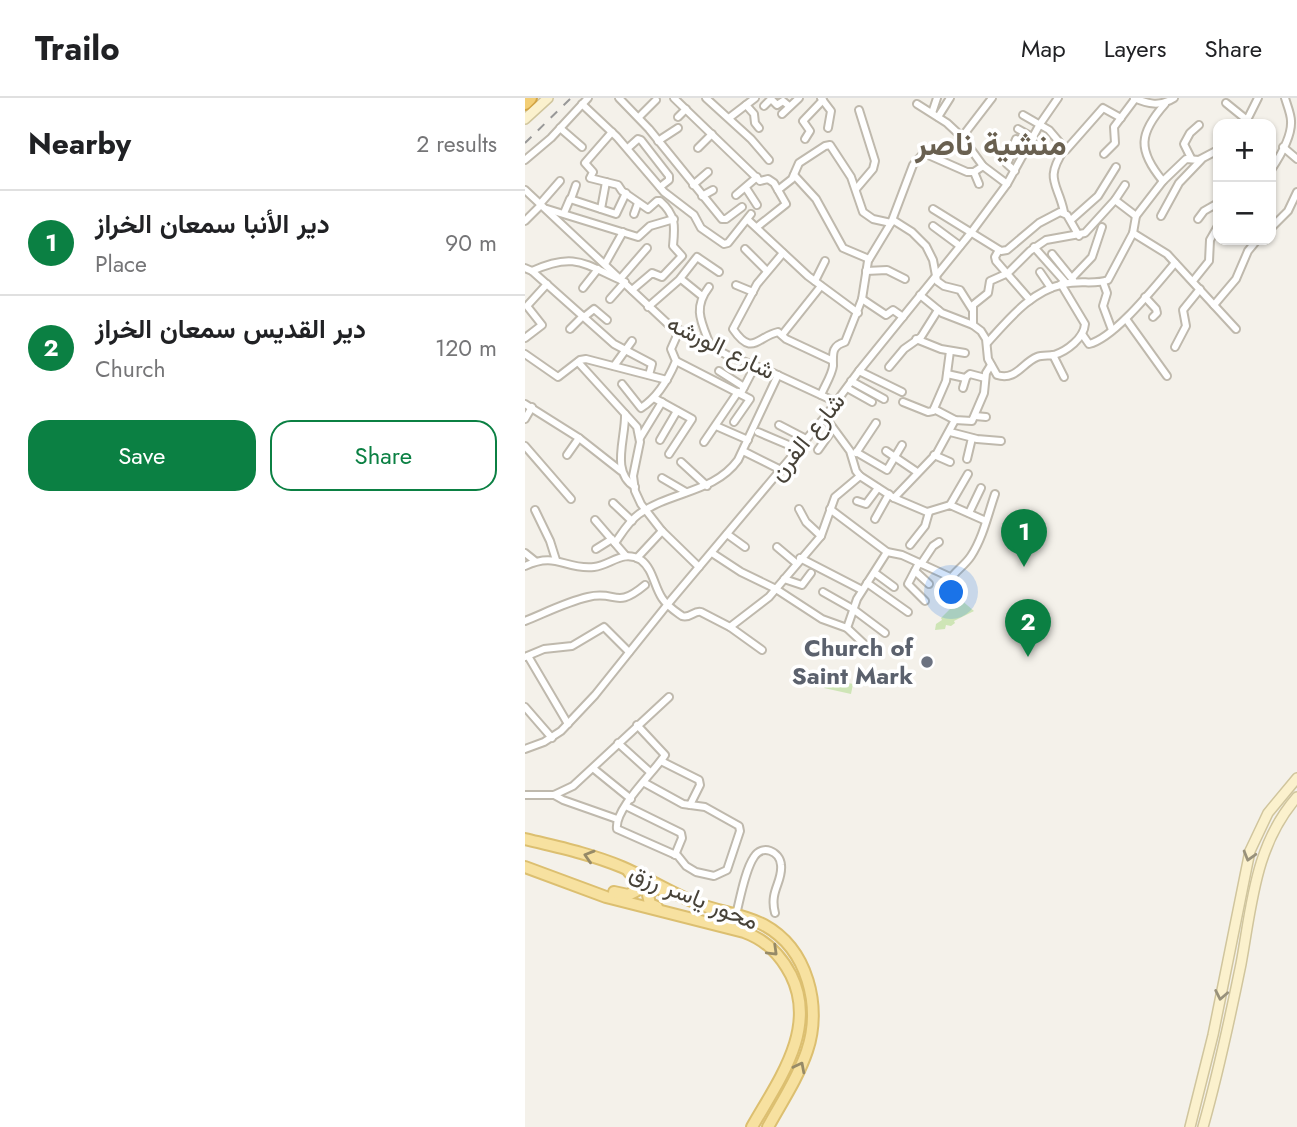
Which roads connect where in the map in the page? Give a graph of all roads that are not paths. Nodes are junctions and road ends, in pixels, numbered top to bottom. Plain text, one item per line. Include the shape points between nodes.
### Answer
1 (530, 98) edge
2 (548, 98) edge
3 (588, 98) edge
4 (619, 98) edge
5 (674, 98) edge
6 (707, 98) edge
7 (755, 98) edge
8 (798, 98) edge
9 (937, 98) edge
10 (950, 98) edge
11 (992, 98) edge
12 (1058, 98) edge
13 (1135, 98) edge
14 (1174, 98) edge
15 (1258, 98) edge
16 (1285, 98) edge
17 (822, 99) edge
18 (656, 100) dead end
19 (525, 103) edge
20 (1226, 103) dead end
21 (582, 104) junction
22 (917, 104) dead end
23 (1165, 104) junction
24 (746, 105) junction
25 (764, 106) junction
26 (789, 106) junction
27 (686, 109) junction
28 (859, 110) dead end
29 (771, 113) dead end
30 (782, 114) dead end
31 (935, 115) junction
32 (1023, 115) dead end
33 (639, 117) junction
34 (678, 117) dead end
35 (729, 118) junction
36 (1121, 118) junction
37 (525, 119) edge
38 (1243, 119) edge
39 (1248, 119) edge
40 (1294, 120) edge
41 (1040, 124) junction
42 (1199, 125) dead end
43 (560, 128) junction
44 (678, 128) dead end
45 (759, 128) dead end
46 (828, 128) dead end
47 (1018, 129) dead end
48 (612, 132) junction
49 (712, 134) junction
50 (962, 137) junction
51 (1034, 138) junction
52 (806, 139) dead end
53 (1016, 139) dead end
54 (658, 141) junction
55 (582, 147) dead end
56 (1283, 147) junction
57 (628, 148) junction
58 (698, 148) dead end
59 (1064, 150) junction
60 (1027, 151) junction
61 (1213, 153) edge
62 (1104, 154) dead end
63 (1010, 158) dead end
64 (525, 159) edge
65 (1191, 159) junction
66 (1203, 159) junction
67 (1297, 159) edge
68 (769, 160) dead end
69 (1276, 160) edge
70 (983, 166) junction
71 (1116, 167) dead end
72 (1015, 171) junction
73 (708, 172) dead end
74 (974, 172) junction
75 (794, 175) junction
76 (757, 177) junction
77 (560, 181) dead end
78 (1163, 181) junction
79 (606, 182) junction
80 (979, 184) dead end
81 (1007, 184) junction
82 (693, 185) junction
83 (1125, 185) dead end
84 (576, 186) dead end
85 (660, 187) junction
86 (746, 188) junction
87 (856, 189) junction
88 (525, 190) edge
89 (713, 190) dead end
90 (778, 190) junction
91 (1297, 192) edge
92 (626, 193) junction
93 (736, 195) dead end
94 (702, 196) junction
95 (571, 199) junction
96 (720, 200) dead end
97 (1115, 200) junction
98 (638, 203) junction
99 (757, 205) dead end
100 (542, 206) junction
101 (711, 206) junction
102 (1213, 206) edge
103 (742, 207) dead end
104 (601, 209) junction
105 (933, 209) dead end
106 (609, 212) junction
107 (1064, 212) junction
108 (564, 213) junction
109 (633, 214) dead end
110 (1136, 216) junction
111 (1161, 216) dead end
112 (674, 219) junction
113 (1198, 219) dead end
114 (1071, 220) junction
115 (525, 221) edge
116 (892, 222) junction
117 (1276, 223) edge
118 (757, 226) junction
119 (933, 226) dead end
120 (1102, 226) dead end
121 (605, 227) junction
122 (623, 232) junction
123 (1133, 233) junction
124 (970, 234) junction
125 (1213, 235) edge
126 (1079, 236) junction
127 (1253, 245) edge
128 (960, 246) junction
129 (1034, 247) junction
130 (647, 248) dead end
131 (745, 248) dead end
132 (999, 250) junction
133 (783, 253) junction
134 (1052, 254) dead end
135 (869, 259) junction
136 (825, 261) dead end
137 (1175, 263) junction
138 (605, 264) junction
139 (529, 269) edge
140 (599, 269) junction
141 (670, 269) junction
142 (767, 271) junction
143 (866, 271) junction
144 (719, 272) dead end
145 (1040, 272) dead end
146 (1008, 273) junction
147 (936, 276) junction
148 (905, 279) dead end
149 (623, 280) junction
150 (680, 280) junction
151 (814, 281) junction
152 (1193, 281) junction
153 (1069, 282) junction
154 (1103, 282) junction
155 (547, 284) junction
156 (736, 285) dead end
157 (821, 286) junction
158 (709, 287) dead end
159 (583, 288) dead end
160 (1051, 288) junction
161 (1200, 289) junction
162 (632, 290) junction
163 (753, 292) junction
164 (920, 295) junction
165 (702, 296) junction
166 (1145, 297) junction
167 (610, 299) dead end
168 (862, 299) junction
169 (1030, 300) junction
170 (526, 302) edge
171 (1215, 305) junction
172 (648, 307) junction
173 (938, 310) junction
174 (972, 310) junction
175 (858, 313) junction
176 (584, 317) junction
177 (902, 317) junction
178 (1153, 317) dead end
179 (1126, 319) junction
180 (607, 320) dead end
181 (973, 325) junction
182 (570, 329) dead end
183 (1236, 329) dead end
184 (1112, 330) junction
185 (679, 331) junction
186 (1082, 334) junction
187 (782, 335) junction
188 (525, 338) edge
189 (916, 339) junction
190 (632, 341) dead end
191 (986, 342) junction
192 (711, 347) junction
193 (1174, 347) dead end
194 (624, 350) junction
195 (950, 351) junction
196 (965, 353) dead end
197 (525, 354) edge
198 (727, 355) junction
199 (1053, 355) junction
200 (831, 360) junction
201 (676, 361) junction
202 (578, 362) junction
203 (991, 365) junction
204 (614, 366) junction
205 (755, 366) junction
206 (890, 367) dead end
207 (719, 371) junction
208 (859, 371) junction
209 (778, 374) junction
210 (947, 374) junction
211 (649, 375) junction
212 (1167, 376) dead end
213 (967, 377) junction
214 (1064, 377) dead end
215 (985, 378) junction
216 (667, 380) junction
217 (714, 380) junction
218 (851, 381) junction
219 (622, 384) dead end
220 (846, 388) junction
221 (963, 388) dead end
222 (741, 391) junction
223 (902, 392) dead end
224 (821, 395) junction
225 (654, 398) junction
226 (884, 399) dead end
227 (661, 402) junction
228 (836, 402) junction
229 (872, 402) dead end
230 (903, 402) dead end
231 (528, 405) edge
232 (934, 409) junction
233 (677, 411) junction
234 (625, 414) junction
235 (975, 416) junction
236 (825, 417) junction
237 (986, 417) dead end
238 (525, 419) edge
239 (955, 420) junction
240 (734, 422) dead end
241 (876, 423) dead end
242 (779, 425) dead end
243 (716, 426) junction
244 (833, 429) junction
245 (758, 432) dead end
246 (950, 432) junction
247 (579, 438) junction
248 (640, 438) junction
249 (972, 438) junction
250 (806, 439) junction
251 (660, 440) dead end
252 (748, 440) junction
253 (1001, 441) dead end
254 (704, 442) dead end
255 (902, 445) dead end
256 (525, 446) edge
257 (798, 449) junction
258 (818, 450) dead end
259 (743, 451) junction
260 (886, 451) dead end
261 (669, 454) dead end
262 (567, 455) dead end
263 (854, 455) junction
264 (934, 455) junction
265 (895, 458) junction
266 (967, 459) dead end
267 (681, 462) dead end
268 (950, 462) dead end
269 (781, 470) junction
270 (621, 471) junction
271 (917, 472) junction
272 (968, 474) dead end
273 (860, 477) junction
274 (662, 478) dead end
275 (707, 486) junction
276 (635, 487) junction
277 (878, 488) junction
278 (981, 488) dead end
279 (686, 492) junction
280 (995, 494) dead end
281 (891, 496) junction
282 (571, 499) dead end
283 (857, 501) dead end
284 (613, 503) dead end
285 (950, 505) junction
286 (799, 509) dead end
287 (830, 509) junction
288 (535, 510) dead end
289 (645, 510) junction
290 (929, 512) junction
291 (969, 513) junction
292 (875, 519) dead end
293 (595, 520) dead end
294 (632, 521) junction
295 (986, 521) junction
296 (662, 531) junction
297 (727, 534) junction
298 (821, 536) junction
299 (613, 541) junction
300 (939, 542) dead end
301 (910, 545) dead end
302 (745, 547) dead end
303 (777, 547) dead end
304 (596, 549) dead end
305 (887, 552) junction
306 (525, 553) edge
307 (712, 553) junction
308 (626, 556) junction
309 (637, 558) junction
310 (556, 560) junction
311 (798, 560) junction
312 (535, 561) junction
313 (920, 564) junction
314 (525, 566) edge
315 (699, 567) junction
316 (915, 571) junction
317 (811, 573) dead end
318 (875, 573) junction
319 (950, 577) junction
320 (784, 579) junction
321 (867, 583) junction
322 (929, 584) dead end
323 (645, 585) dead end
324 (894, 587) dead end
325 (776, 589) junction
326 (862, 590) junction
327 (823, 592) dead end
328 (946, 597) dead end
329 (925, 601) dead end
330 (667, 605) junction
331 (853, 609) junction
332 (908, 612) dead end
333 (525, 621) edge
334 (730, 627) junction
335 (847, 628) junction
336 (885, 633) dead end
337 (863, 643) dead end
338 (762, 650) dead end
339 (629, 652) junction
340 (526, 656) edge
341 (669, 696) dead end
342 (525, 707) edge
343 (568, 724) junction
344 (637, 725) junction
345 (552, 738) junction
346 (618, 743) junction
347 (525, 749) edge
348 (661, 761) junction
349 (594, 769) junction
350 (650, 772) junction
351 (1297, 778) edge
352 (643, 782) junction
353 (525, 795) edge
354 (554, 795) junction
355 (1297, 797) edge
356 (631, 799) junction
357 (690, 804) junction
358 (626, 806) junction
359 (617, 819) junction
360 (1257, 832) junction
361 (525, 839) edge
362 (1269, 839) junction
363 (675, 855) junction
364 (525, 867) edge
365 (626, 869) junction
366 (583, 890) junction
367 (673, 892) junction
368 (775, 913) dead end
369 (674, 914) junction
370 (736, 915) junction
371 (1234, 928) junction
372 (1246, 932) junction
373 (1198, 1101) junction
374 (1209, 1105) junction
375 (752, 1127) edge
376 (768, 1127) edge
377 (1190, 1127) edge
378 (1203, 1127) edge

1 - 19 highway
2 - 37 street
3 - 21 street
4 - 33 street
5 - 27 street
6 - 35 street
7 - 24 street
7 - 25 street
8 - 26 street
9 - 31 street
10 - 31 street
11 - 50 street
12 - 41 street, شارع الفرن
13 - 23 street
13 - 36 street
14 - 23 street
15 - 39 street
16 - 40 street
17 - 46 street via 831,111
17 - 52 street via 803,121 810,131
18 - 33 street
20 - 38 street
21 - 43 street
21 - 48 street
22 - 31 street
23 - 78 street via 1149,123 1144,138 1149,162
24 - 35 street
24 - 45 street
25 - 26 street via 771,100
25 - 29 street
26 - 30 street
27 - 34 street
27 - 49 street
28 - 87 street via 875,161
31 - 50 street
32 - 41 street
33 - 54 street
35 - 68 street
36 - 59 street via 1106,108 1101,110
36 - 62 street via 1114,127 1115,143
40 - 56 street
41 - 51 street, شارع الفرن
41 - 59 street
42 - 65 street via 1184,144
43 - 55 street
43 - 64 street
44 - 54 street
47 - 51 street
48 - 57 street
48 - 79 street via 586,162 593,172 591,178
49 - 58 street
49 - 76 street
50 - 70 street
51 - 60 street, شارع الفرن
53 - 60 street via 1014,144
54 - 82 street
56 - 67 street
56 - 69 street
57 - 85 street
57 - 85 street via 641,140 669,176
59 - 107 street via 1052,180
60 - 72 street, شارع الفرن
61 - 66 street
63 - 72 street via 1007,164
65 - 66 street
65 - 78 street
66 - 111 street via 1179,183
70 - 74 street
70 - 81 street
71 - 114 street via 1098,196
72 - 81 street, شارع الفرن
73 - 82 street
74 - 80 street
74 - 116 street via 924,154 911,171
75 - 87 street via 799,163 830,145
75 - 90 street
75 - 135 street via 815,199 843,248
76 - 86 street
76 - 90 street via 770,180
77 - 100 street
78 - 110 street
79 - 92 street
79 - 104 street
81 - 124 street, شارع الفرن
82 - 94 street
83 - 97 street
84 - 95 street
85 - 118 street via 724,244 749,217
86 - 93 street
86 - 99 street
87 - 116 street via 867,216
88 - 100 street, شارع الورشه
89 - 94 street
90 - 118 street via 785,206
91 - 117 street
92 - 98 street
92 - 106 street via 617,213
94 - 101 street
95 - 104 street
95 - 108 street
96 - 101 street
97 - 110 street
97 - 126 street
98 - 109 street
98 - 112 street via 648,209 660,201
100 - 108 street
100 - 115 street
100 - 138 street, شارع الورشه
101 - 103 street via 725,220
102 - 113 street
104 - 106 street
105 - 124 street
106 - 121 street
107 - 114 street
107 - 132 street via 1039,223 1007,250
108 - 121 street
110 - 123 street
112 - 122 street via 654,224 639,237
112 - 141 street via 673,247 682,256
114 - 126 street
116 - 135 street
116 - 147 street via 926,246
118 - 133 street
119 - 128 street
120 - 153 street via 1092,257
121 - 122 street
122 - 138 street
123 - 137 street
123 - 154 street via 1112,276
124 - 128 street, شارع الفرن
124 - 132 street
125 - 152 street via 1209,261
126 - 129 street via 1051,238
127 - 171 street via 1236,279
128 - 147 street, شارع الفرن
129 - 146 street
129 - 153 street
130 - 149 street
131 - 142 street
132 - 146 street via 995,259
133 - 142 street
133 - 151 street
134 - 153 street
135 - 143 street
136 - 151 street
137 - 152 street
137 - 166 street
138 - 149 street, شارع الورشه
139 - 140 street via 572,260
139 - 155 street
140 - 149 street
140 - 159 street
141 - 150 street
141 - 162 street via 661,277 652,273
142 - 163 street
143 - 148 street via 887,270
143 - 168 street
144 - 150 street via 696,257
145 - 160 street
146 - 169 street
146 - 174 street via 990,281 988,293
147 - 164 street, شارع الفرن
147 - 174 street via 940,284 963,293
149 - 162 street, شارع الورشه
149 - 167 street
150 - 165 street
150 - 172 street
151 - 157 street
152 - 161 street
153 - 154 street
153 - 160 street
153 - 186 street via 1085,324
154 - 184 street via 1107,293 1103,306
155 - 170 street
155 - 176 street
156 - 163 street
157 - 175 street
157 - 187 street
158 - 165 street
160 - 169 street
161 - 171 street
161 - 193 street via 1183,310 1186,327
162 - 172 street, شارع الورشه
163 - 187 street via 734,331 753,344 776,331
164 - 173 street
164 - 177 street, شارع الفرن
165 - 192 street via 699,312
166 - 178 street via 1156,309
166 - 179 street
168 - 175 street
168 - 177 street via 886,315 893,310
169 - 191 street
170 - 188 street via 542,325
171 - 183 street
172 - 185 street, شارع الورشه
173 - 181 street
173 - 189 street
174 - 181 street
175 - 200 street
176 - 180 street via 594,309
176 - 182 street
176 - 194 street
177 - 208 street, شارع الفرن
179 - 184 street
179 - 212 street
181 - 191 street
184 - 186 street via 1090,345
185 - 192 street, شارع الورشه
185 - 201 street via 671,349
186 - 199 street
187 - 200 street
189 - 195 street
189 - 206 street
190 - 194 street
191 - 203 street
192 - 198 street, شارع الورشه
194 - 204 street
194 - 211 street via 652,364
195 - 196 street
195 - 210 street
197 - 202 street via 558,377
198 - 205 street, شارع الورشه
198 - 207 street
199 - 203 street via 1036,357 1005,377 997,375
199 - 214 street
200 - 224 street
201 - 216 street
201 - 217 street
202 - 204 street via 586,359
202 - 234 street
203 - 215 street
204 - 211 street
205 - 209 street, شارع الورشه
205 - 222 street
207 - 217 street
207 - 222 street
208 - 218 street, شارع الفرن
208 - 223 street
209 - 224 street, شارع الورشه
209 - 252 street
210 - 213 street
210 - 232 street
211 - 216 street
213 - 215 street
213 - 221 street
215 - 235 street via 985,393
216 - 225 street
217 - 222 street
218 - 220 street, شارع الفرن
218 - 226 street
219 - 225 street via 641,408
220 - 228 street, شارع الفرن
220 - 229 street
222 - 240 street via 750,399
222 - 243 street
224 - 228 street, شارع الورشه
225 - 227 street
227 - 233 street
227 - 248 street
228 - 236 street, شارع الفرن
230 - 232 street via 928,412
231 - 238 street
231 - 247 street
232 - 239 street
233 - 251 street
233 - 261 street via 692,419
234 - 248 street
234 - 270 street
235 - 237 street
235 - 239 street via 972,421
236 - 244 street
236 - 250 street, شارع الفرن
239 - 246 street
241 - 263 street
242 - 250 street
243 - 252 street
243 - 254 street
244 - 258 street
244 - 263 street
245 - 257 street
246 - 249 street
246 - 264 street
247 - 262 street
247 - 270 street
248 - 276 street
249 - 253 street
249 - 266 street
250 - 257 street, شارع الفرن
252 - 259 street
255 - 265 street
256 - 282 street
257 - 269 street, شارع الفرن
259 - 269 street
259 - 275 street via 732,469
260 - 265 street
263 - 265 street via 885,470
263 - 273 street
264 - 268 street
264 - 271 street
265 - 271 street
267 - 275 street
269 - 297 street, شارع الفرن
270 - 276 street
271 - 281 street
272 - 285 street
273 - 277 street
273 - 287 street via 835,497
274 - 279 street
275 - 279 street
276 - 289 street
277 - 281 street
277 - 283 street via 866,504
278 - 291 street
279 - 289 street
280 - 295 street
281 - 290 street
281 - 292 street
284 - 294 street
285 - 290 street
285 - 291 street
286 - 298 street
287 - 298 street
287 - 305 street
288 - 310 street
289 - 294 street
289 - 296 street
290 - 301 street via 925,526
291 - 295 street
293 - 299 street
294 - 299 street
295 - 319 street via 973,552
296 - 309 street
296 - 315 street
297 - 302 street
297 - 307 street, شارع الفرن
298 - 311 street
299 - 304 street
299 - 308 street
300 - 313 street
303 - 311 street
305 - 313 street
305 - 318 street
306 - 312 street
307 - 315 street, شارع الفرن
307 - 325 street
308 - 309 street
308 - 310 street via 588,567
309 - 330 street via 649,570
310 - 312 street
311 - 320 street
311 - 326 street
312 - 314 street
313 - 316 street
313 - 319 street
315 - 330 street, شارع الفرن
316 - 322 street
316 - 329 street via 909,585
317 - 320 street via 801,585
318 - 321 street
318 - 324 street
319 - 328 street
320 - 325 street
321 - 326 street
321 - 332 street
323 - 333 street via 621,600 586,598
325 - 334 street
325 - 335 street via 822,619
326 - 331 street
327 - 331 street
330 - 334 street via 684,617 699,611
330 - 339 street, شارع الفرن
331 - 335 street
331 - 336 street
334 - 338 street
335 - 337 street
339 - 340 street via 603,627 572,646
339 - 343 street, شارع الفرن
340 - 343 street
341 - 344 street
342 - 345 street
343 - 345 street, شارع الفرن
344 - 346 street
344 - 348 street via 665,754
345 - 347 street, شارع الفرن
346 - 349 street
346 - 350 street
348 - 350 street
348 - 357 street via 699,780
349 - 354 street
349 - 356 street
350 - 352 street
351 - 360 street
352 - 356 street
352 - 357 street
353 - 354 street
354 - 359 street
355 - 362 street
356 - 358 street
357 - 363 street via 705,807 740,831 727,870 721,874 696,872
358 - 359 street
358 - 363 street via 681,833
359 - 363 street via 619,831
360 - 362 street
360 -> 371 street
365 -> 361 main road, محور ياسر رزق
362 - 372 street via 1256,876
364 - 366 main road, محور ياسر رزق
365 - 366 main road via 638,883 631,895
365 - 367 main road, محور ياسر رزق
366 - 369 main road, محور ياسر رزق
367 - 369 main road via 655,888 647,899
367 - 370 main road, محور ياسر رزق
368 - 370 street via 773,894 781,862 775,852 767,850 752,860
369 -> 375 main road, محور ياسر رزق via 758,939 782,960 797,988 801,1012 795,1046
376 -> 370 main road, محور ياسر رزق via 808,1049 811,993 800,963 786,944 764,925
371 - 372 street via 1241,926
371 -> 373 street
372 - 374 street
373 - 374 street
373 - 377 street
374 - 378 street

